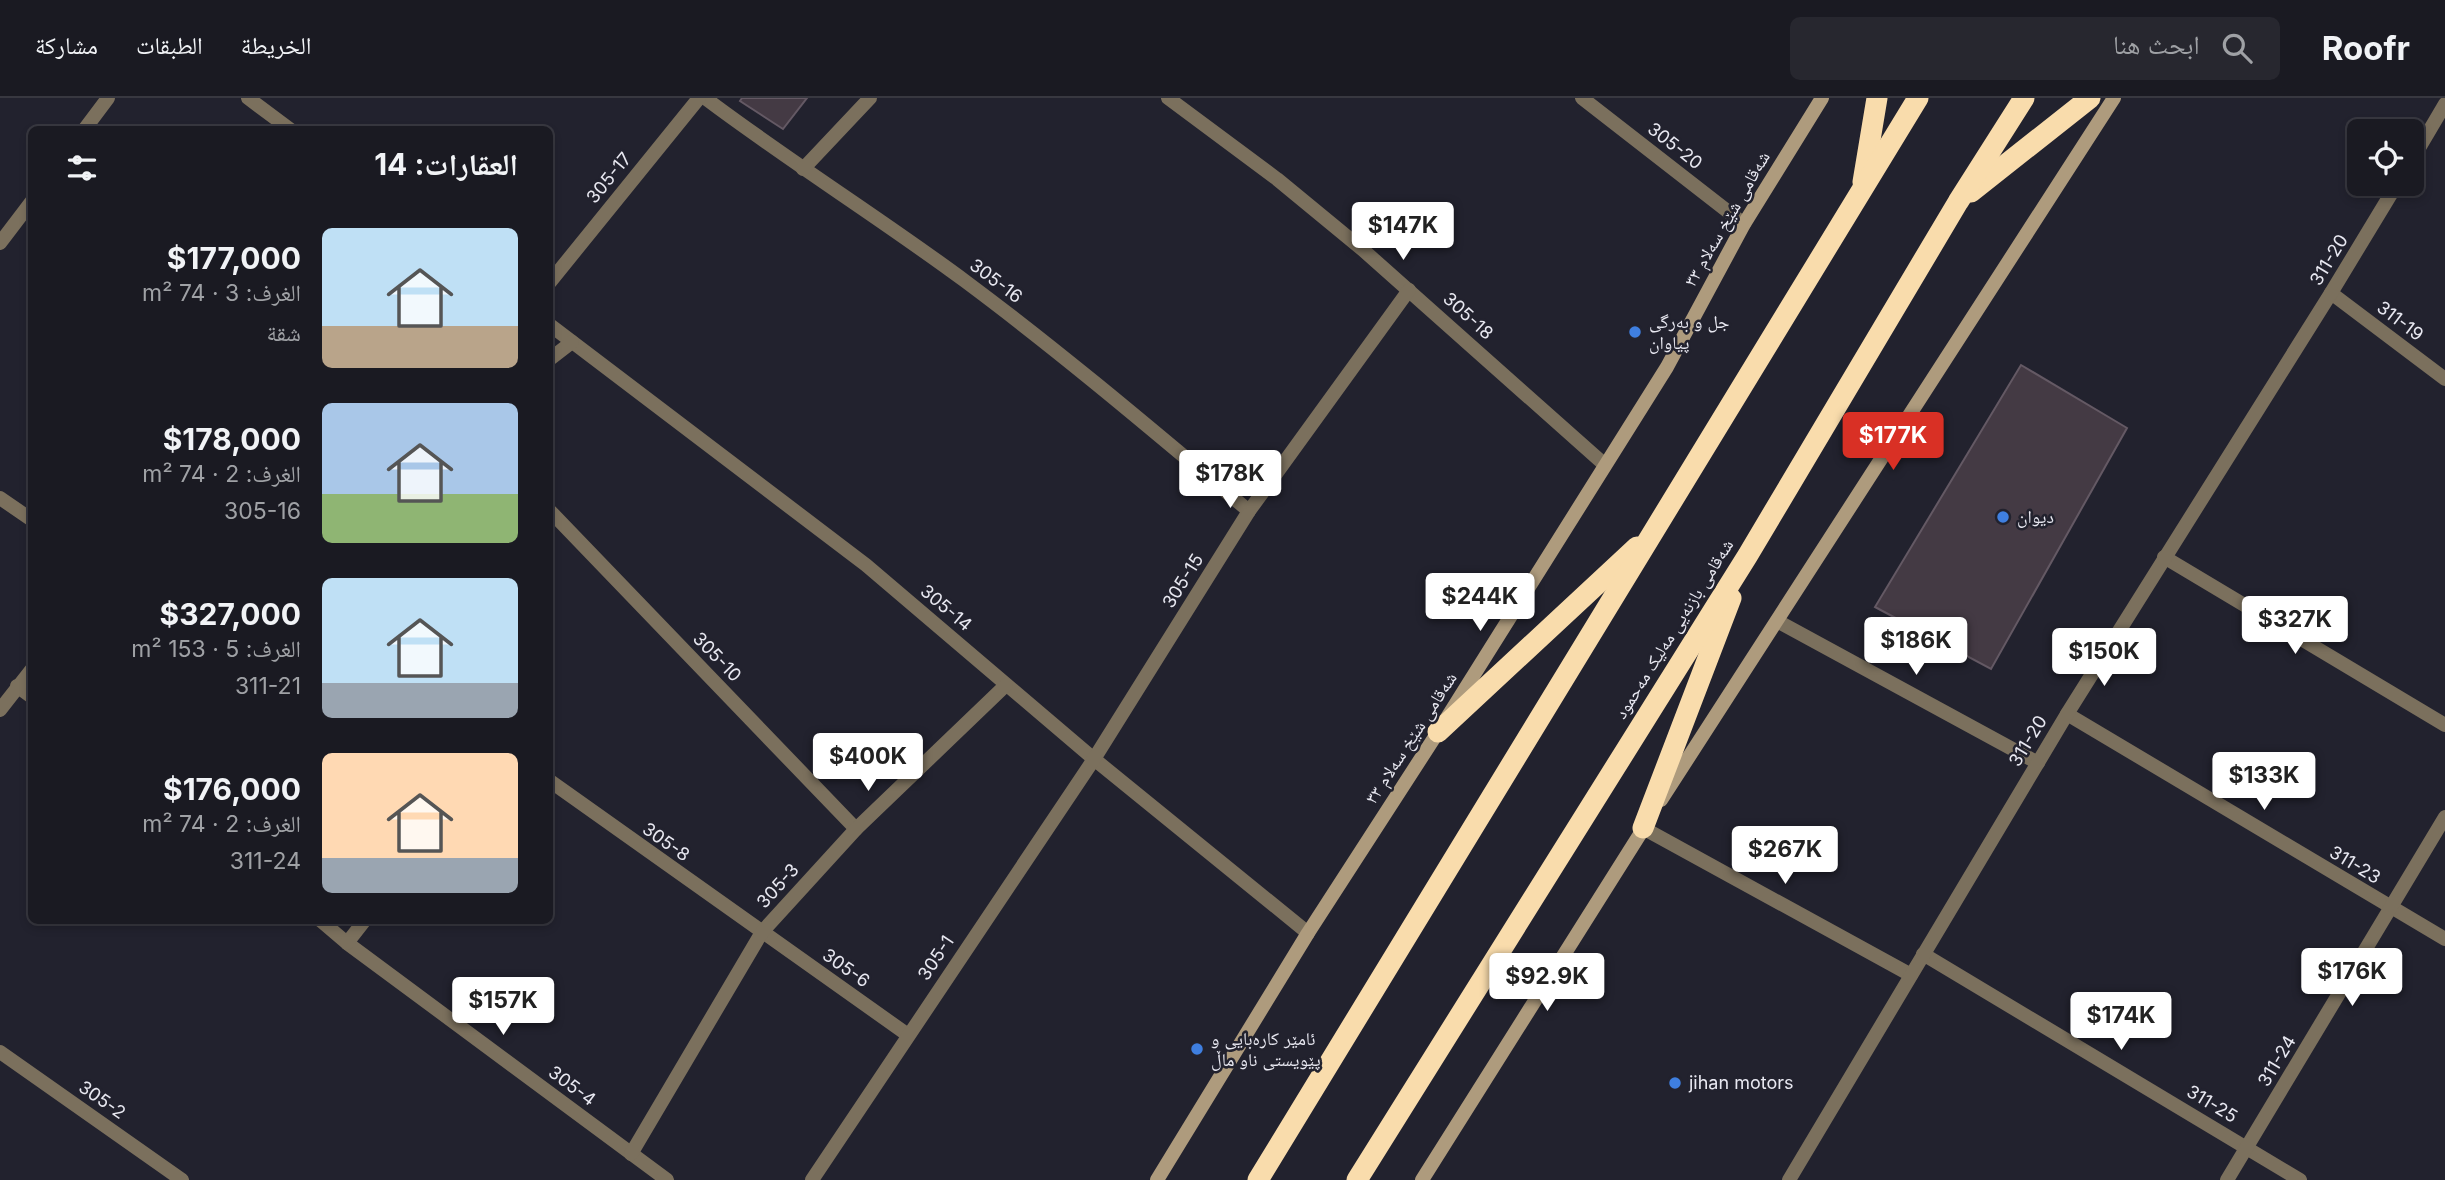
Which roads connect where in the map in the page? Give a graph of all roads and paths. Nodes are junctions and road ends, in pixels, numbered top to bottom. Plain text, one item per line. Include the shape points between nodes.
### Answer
1 (108, 98) edge
2 (248, 98) edge
3 (699, 98) edge
4 (705, 98) edge
5 (870, 98) edge
6 (1168, 98) edge
7 (1582, 98) edge
8 (1822, 98) edge
9 (1877, 98) edge
10 (1919, 98) edge
11 (2024, 98) edge
12 (2090, 98) edge
13 (2114, 98) edge
14 (2445, 104) edge
15 (88, 126) edge
16 (286, 126) edge
17 (2424, 140) edge
18 (803, 169) junction
19 (1861, 194) junction
20 (2390, 196) edge
21 (1958, 202) junction
22 (28, 206) edge
23 (1744, 224) junction
24 (0, 243) edge
25 (553, 278) edge
26 (1409, 290) junction
27 (2331, 293) junction
28 (553, 327) edge
29 (572, 342) junction
30 (553, 357) edge
31 (2445, 379) edge
32 (1605, 465) junction
33 (0, 498) edge
34 (1250, 512) junction
35 (553, 515) edge
36 (28, 517) edge
37 (1657, 529) junction
38 (1748, 555) junction
39 (2164, 557) junction
40 (1777, 621) junction
41 (28, 674) edge
42 (1006, 685) junction
43 (17, 686) junction
44 (28, 694) edge
45 (0, 710) edge
46 (2067, 714) junction
47 (2445, 725) edge
48 (1438, 732) junction
49 (1094, 759) junction
50 (2038, 763) junction
51 (553, 783) edge
52 (2445, 817) edge
53 (1643, 828) junction
54 (856, 829) junction
55 (2391, 909) junction
56 (325, 924) edge
57 (362, 924) edge
58 (762, 932) junction
59 (1308, 933) junction
60 (2445, 939) edge
61 (347, 943) junction
62 (1923, 954) junction
63 (1910, 975) junction
64 (908, 1035) junction
65 (0, 1052) edge
66 (2247, 1148) junction
67 (631, 1154) junction
68 (182, 1180) edge
69 (667, 1180) edge
70 (812, 1180) edge
71 (1157, 1180) edge
72 (1258, 1180) edge
73 (1357, 1180) edge
74 (1422, 1180) edge
75 (1789, 1180) edge
76 (2227, 1180) edge
77 (2300, 1180) edge

1 - 15 street
2 - 16 street
3 - 25 street, 305-17
4 - 18 street, 305-16
5 - 18 street
6 - 26 street, 305-18 via 1277,179
7 - 23 street, 305-20
8 - 23 main road, شەقامی شێخ سەلام ٣٣
9 - 19 highway
10 - 19 highway
11 - 21 highway, شەقامی بازنەیی مەلیک مەحمود
12 - 21 highway
13 - 40 main road
14 - 17 street
18 - 34 street, 305-16 via 974,288
19 - 37 highway
20 - 27 street, 311-20
21 - 38 highway, شەقامی بازنەیی مەلیک مەحمود
22 - 24 street
23 - 32 main road, شەقامی شێخ سەلام ٣٣ via 1667,367
26 - 32 street, 305-18
26 - 34 street, 305-15
27 - 31 street, 311-19
27 - 39 street, 311-20
28 - 29 street, 305-14
29 - 30 street
29 - 42 street, 305-14 via 866,565
32 - 48 main road, شەقامی شێخ سەلام ٣٣
33 - 36 street
34 - 49 street, 305-15
35 - 54 street, 305-10
37 - 48 highway
37 - 72 highway
38 - 53 highway
38 - 73 highway, شەقامی بازنەیی مەلیک مەحمود
39 - 46 street, 311-20
39 - 47 street
40 - 50 street
40 - 53 main road
41 - 43 street
42 - 49 street, 305-14
42 - 54 street, 305-3
43 - 44 street
43 - 45 street
46 - 50 street, 311-20
46 - 55 street, 311-23
48 - 59 main road, شەقامی شێخ سەلام ٣٣
49 - 59 street, 305-14
49 - 64 street, 305-1
50 - 62 street, 311-20
51 - 58 street, 305-8
52 - 55 street, 311-24
53 - 63 street
53 - 74 main road
54 - 58 street, 305-3
55 - 60 street, 311-23
55 - 66 street, 311-24
56 - 61 street, 305-4
57 - 61 street
58 - 64 street, 305-6
58 - 67 street, 305-3
59 - 71 main road, شەقامی شێخ سەلام ٣٣
61 - 67 street, 305-4
62 - 63 street, 311-20
62 - 66 street, 311-25
63 - 75 street, 311-20
64 - 70 street, 305-1
65 - 68 street, 305-2
66 - 76 street, 311-24
66 - 77 street, 311-25
67 - 69 street, 305-4

